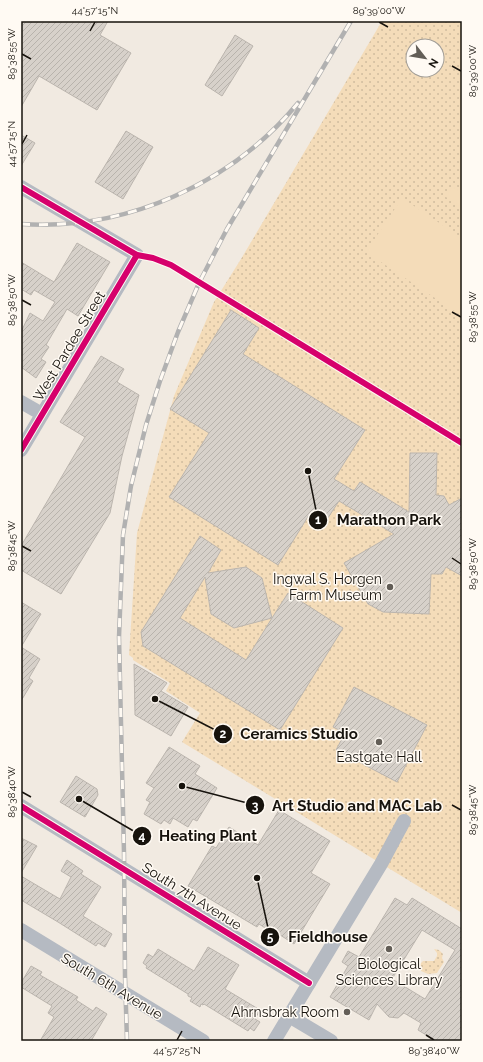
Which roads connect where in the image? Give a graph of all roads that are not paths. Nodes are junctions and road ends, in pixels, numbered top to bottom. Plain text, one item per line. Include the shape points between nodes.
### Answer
1 (21, 187) edge
2 (21, 402) edge
3 (42, 414) junction
4 (21, 450) edge
5 (21, 806) edge
6 (404, 821) dead end
7 (21, 930) edge
8 (309, 983) junction
9 (290, 1016) junction
10 (203, 1041) edge
11 (274, 1041) edge
12 (331, 1041) edge

1 - 3 street, West Pardee Street via 137,255
2 - 3 street
3 - 4 street, West Pardee Street
5 - 8 street, South 7th Avenue
6 - 8 street via 380,866
7 - 10 street, South 6th Avenue
8 - 9 street
9 - 11 street
9 - 12 street

